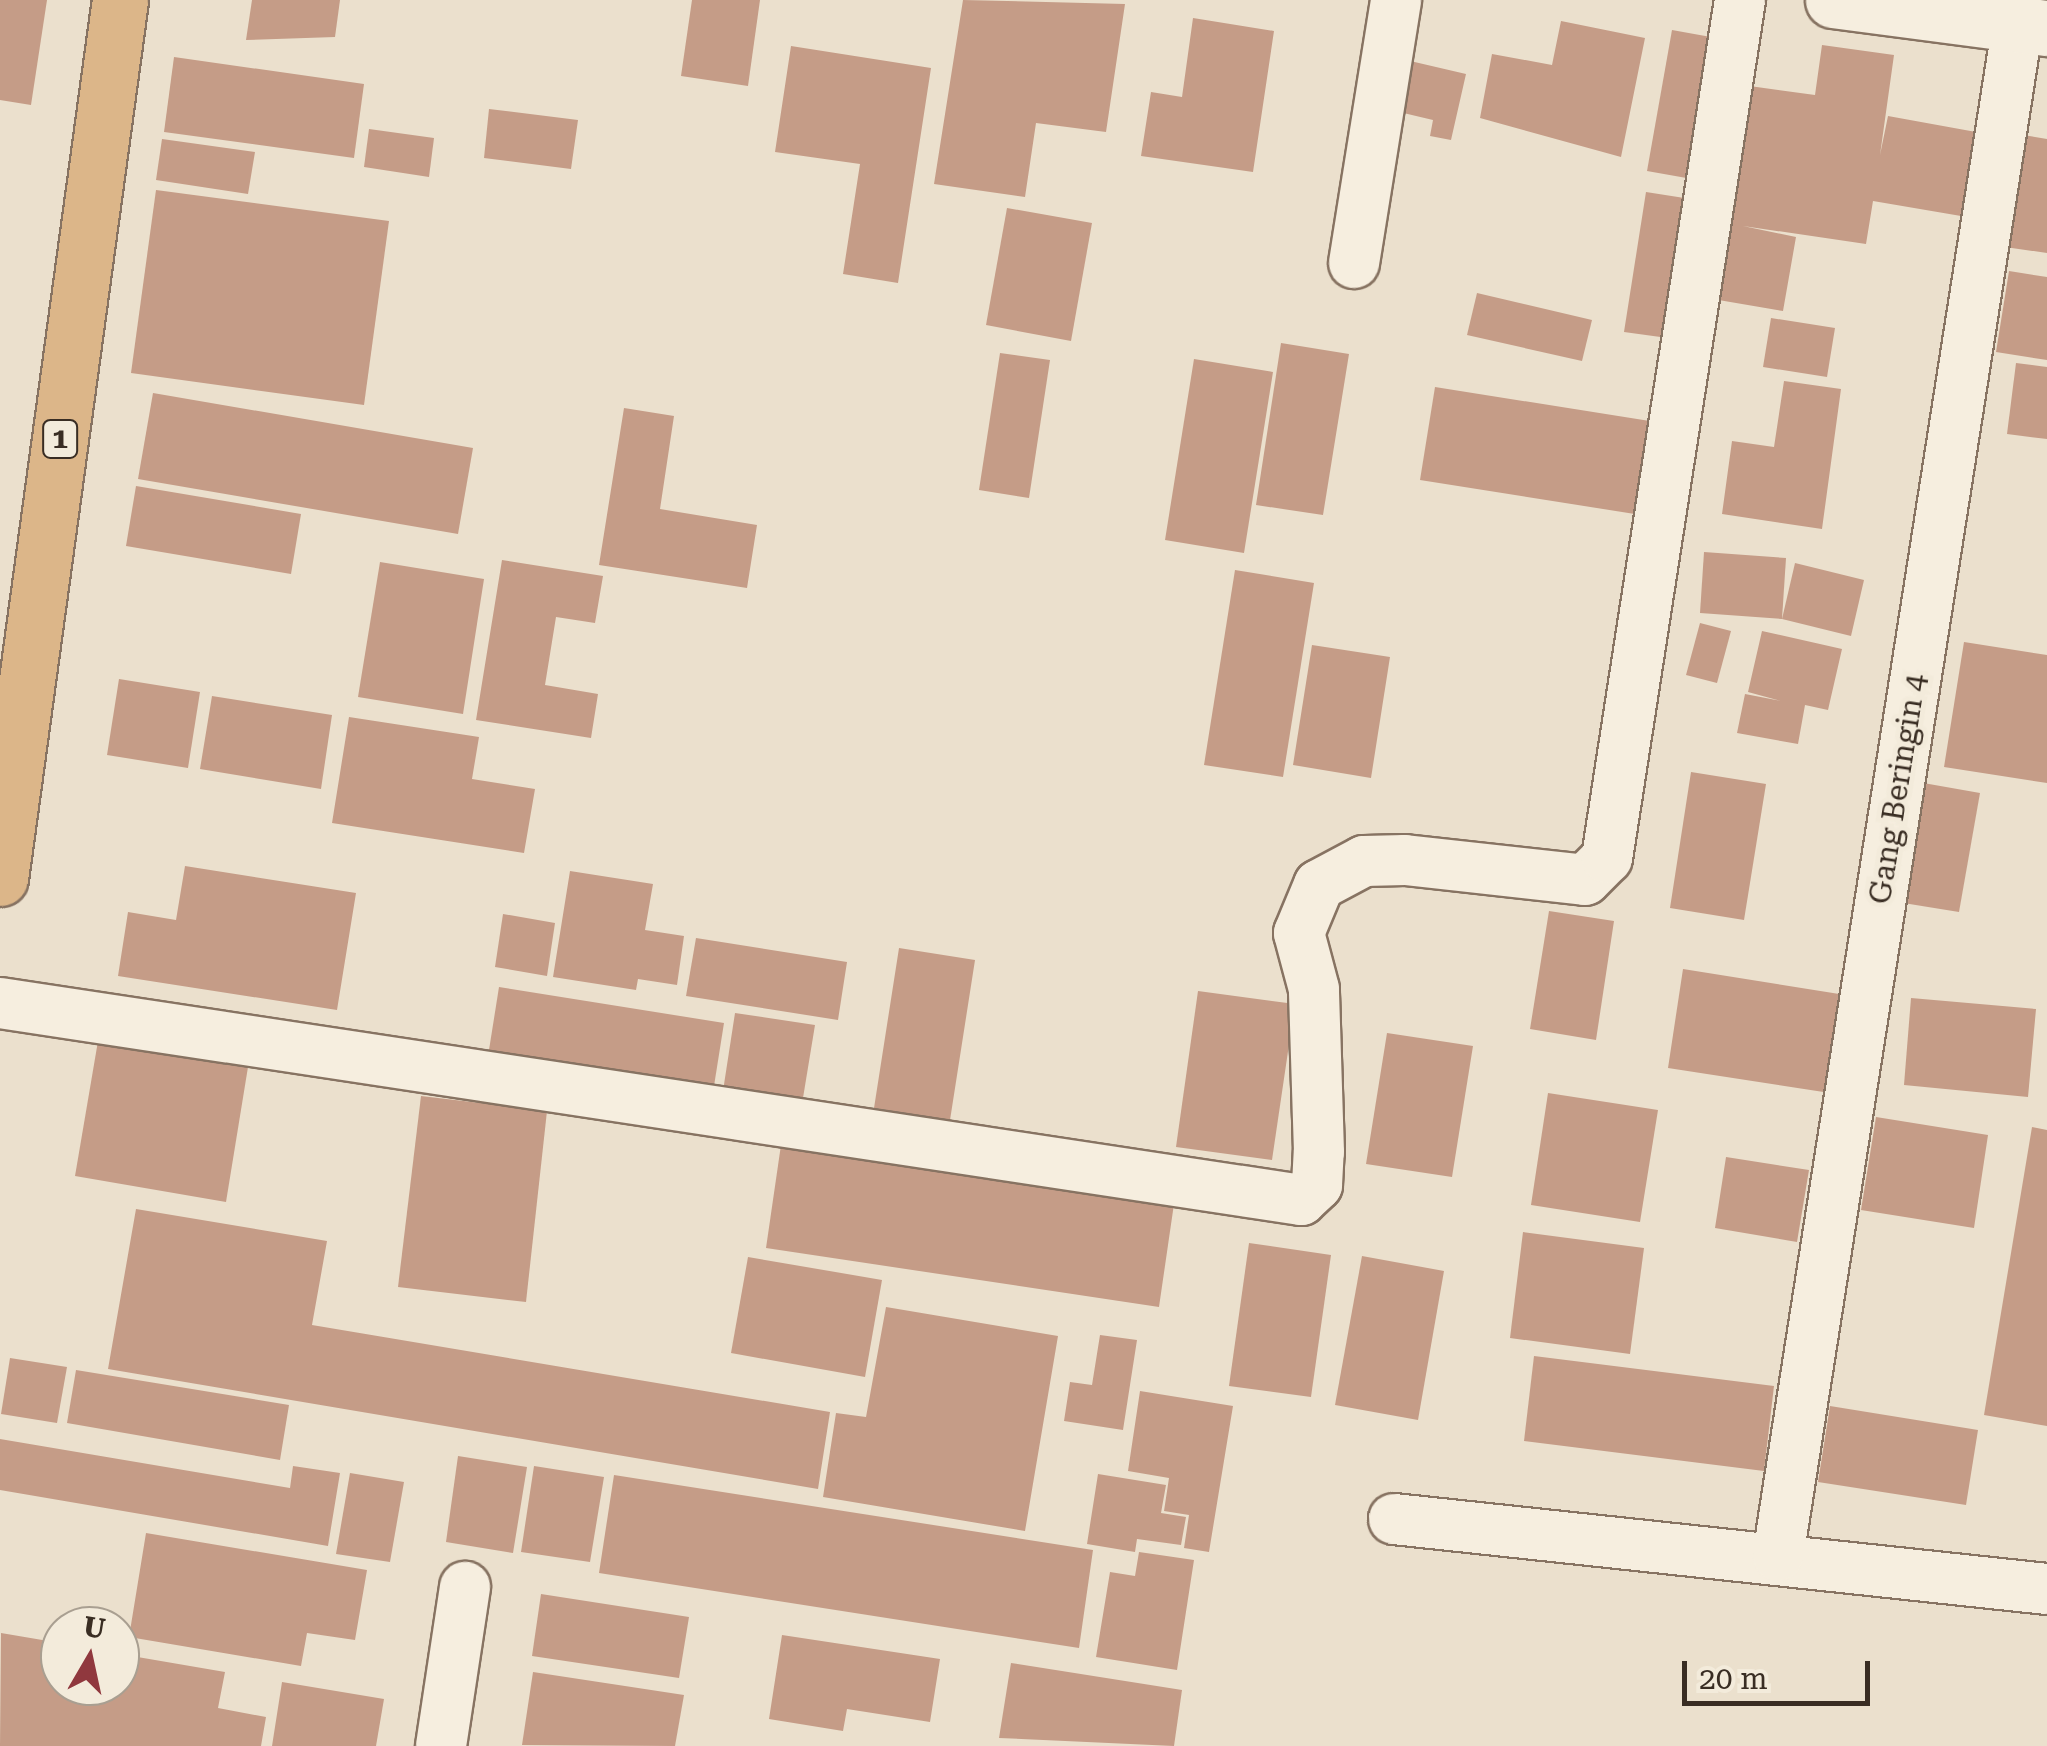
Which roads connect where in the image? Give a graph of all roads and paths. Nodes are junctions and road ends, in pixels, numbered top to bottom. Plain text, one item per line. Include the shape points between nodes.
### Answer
1 (120, 0) edge
2 (1396, 0) edge
3 (1740, 0) edge
4 (1834, 0) edge
5 (1904, 4) edge
6 (2032, 26) edge
7 (1354, 262) dead end
8 (0, 878) edge
9 (0, 1003) edge
10 (1394, 1519) dead end
11 (1778, 1556) junction
12 (465, 1587) dead end
13 (2047, 1589) edge
14 (441, 1746) edge

1 - 8 highway, 1
2 - 7 street
3 - 9 street via 1606,858 1585,880 1405,860 1364,861 1319,885 1299,933 1314,989 1319,1152 1317,1185 1301,1200
4 - 5 street
5 - 6 street
6 - 11 street, Gang Beringin 4
10 - 11 street
11 - 13 street
12 - 14 street

